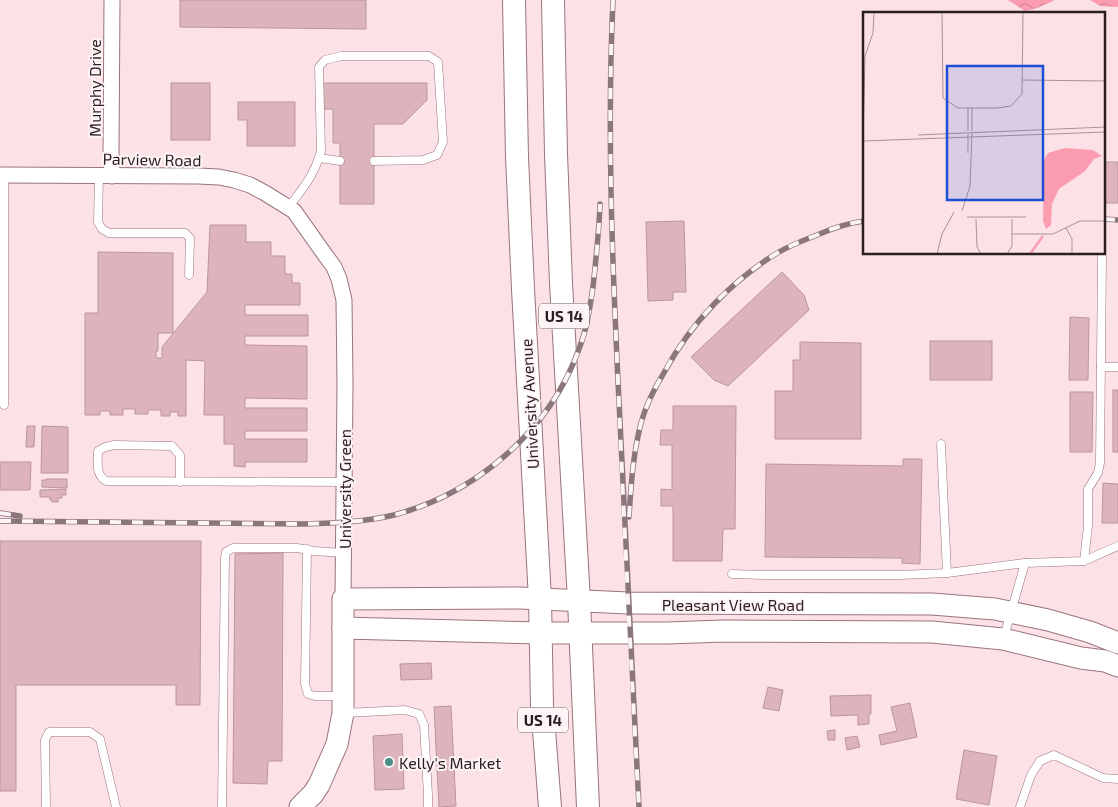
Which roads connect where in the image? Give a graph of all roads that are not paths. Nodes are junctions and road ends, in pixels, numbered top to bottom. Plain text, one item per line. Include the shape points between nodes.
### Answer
1 (112, 0) edge
2 (514, 0) edge
3 (553, 0) edge
4 (319, 158) junction
5 (340, 161) dead end
6 (374, 161) dead end
7 (2, 175) edge
8 (106, 176) junction
9 (291, 210) junction
10 (2, 250) edge
11 (1102, 257) dead end
12 (189, 275) dead end
13 (1101, 367) junction
14 (1118, 367) edge
15 (4, 405) dead end
16 (941, 444) dead end
17 (180, 482) junction
18 (344, 482) junction
19 (1118, 546) edge
20 (307, 550) junction
21 (343, 553) junction
22 (1084, 561) junction
23 (1025, 563) junction
24 (947, 572) junction
25 (732, 574) dead end
26 (343, 599) junction
27 (540, 599) junction
28 (579, 601) junction
29 (1011, 612) junction
30 (343, 628) junction
31 (580, 632) junction
32 (541, 633) junction
33 (1003, 639) junction
34 (1118, 643) edge
35 (1118, 666) edge
36 (343, 704) junction
37 (1118, 779) edge
38 (46, 807) edge
39 (116, 807) edge
40 (222, 807) edge
41 (300, 807) edge
42 (428, 807) edge
43 (550, 807) edge
44 (588, 807) edge
45 (1020, 807) edge

1 - 8 street, Murphy Drive via 111,152
2 - 27 main road, University Avenue / US 14 via 517,158
3 - 28 main road, US 14 via 556,154
4 - 5 lane
4 - 6 lane via 319,67 325,60 340,56 429,56 438,62 443,142 437,156 423,160
4 - 9 lane via 310,180
7 - 8 street, Parview Road
7 - 10 lane
8 - 9 street, Parview Road via 219,177 250,185
8 - 12 lane via 98,222 102,229 110,232 185,233 190,238
9 - 18 street, University Green via 334,267 344,300
10 - 15 lane
11 - 13 lane
13 - 14 lane
13 - 22 lane via 1100,463 1088,489
16 - 24 lane
17 - 17 lane via 106,481 98,472 98,451 114,445 172,446 180,455
17 - 18 lane
18 - 21 street, University Green
19 - 22 lane
20 - 21 lane
20 - 36 lane via 305,684 308,694
20 - 40 lane via 233,548 226,552
21 - 26 street, University Green
22 - 23 lane
23 - 24 lane
23 - 29 lane
24 - 25 lane via 900,575
26 - 27 main road, Pleasant View Road
26 - 30 main road, University Green
27 - 28 main road, Pleasant View Road
27 - 32 main road, University Avenue / US 14
28 - 29 main road, Pleasant View Road via 932,604
28 - 31 main road, US 14
29 - 33 lane
29 - 34 main road, Pleasant View Road via 1090,632
30 - 32 main road, Pleasant View Road
30 - 36 main road, University Green
31 - 32 main road, Pleasant View Road
31 - 33 main road, Pleasant View Road via 932,632
31 - 44 main road, US 14
32 - 43 main road, University Avenue / US 14 via 542,705
33 - 35 main road, Pleasant View Road
36 - 41 main road, University Green via 337,744 319,785
36 - 42 lane via 419,714 424,725
37 - 45 lane via 1103,778 1054,755 1040,761 1031,775
38 - 39 lane via 45,740 49,732 90,732 100,739

